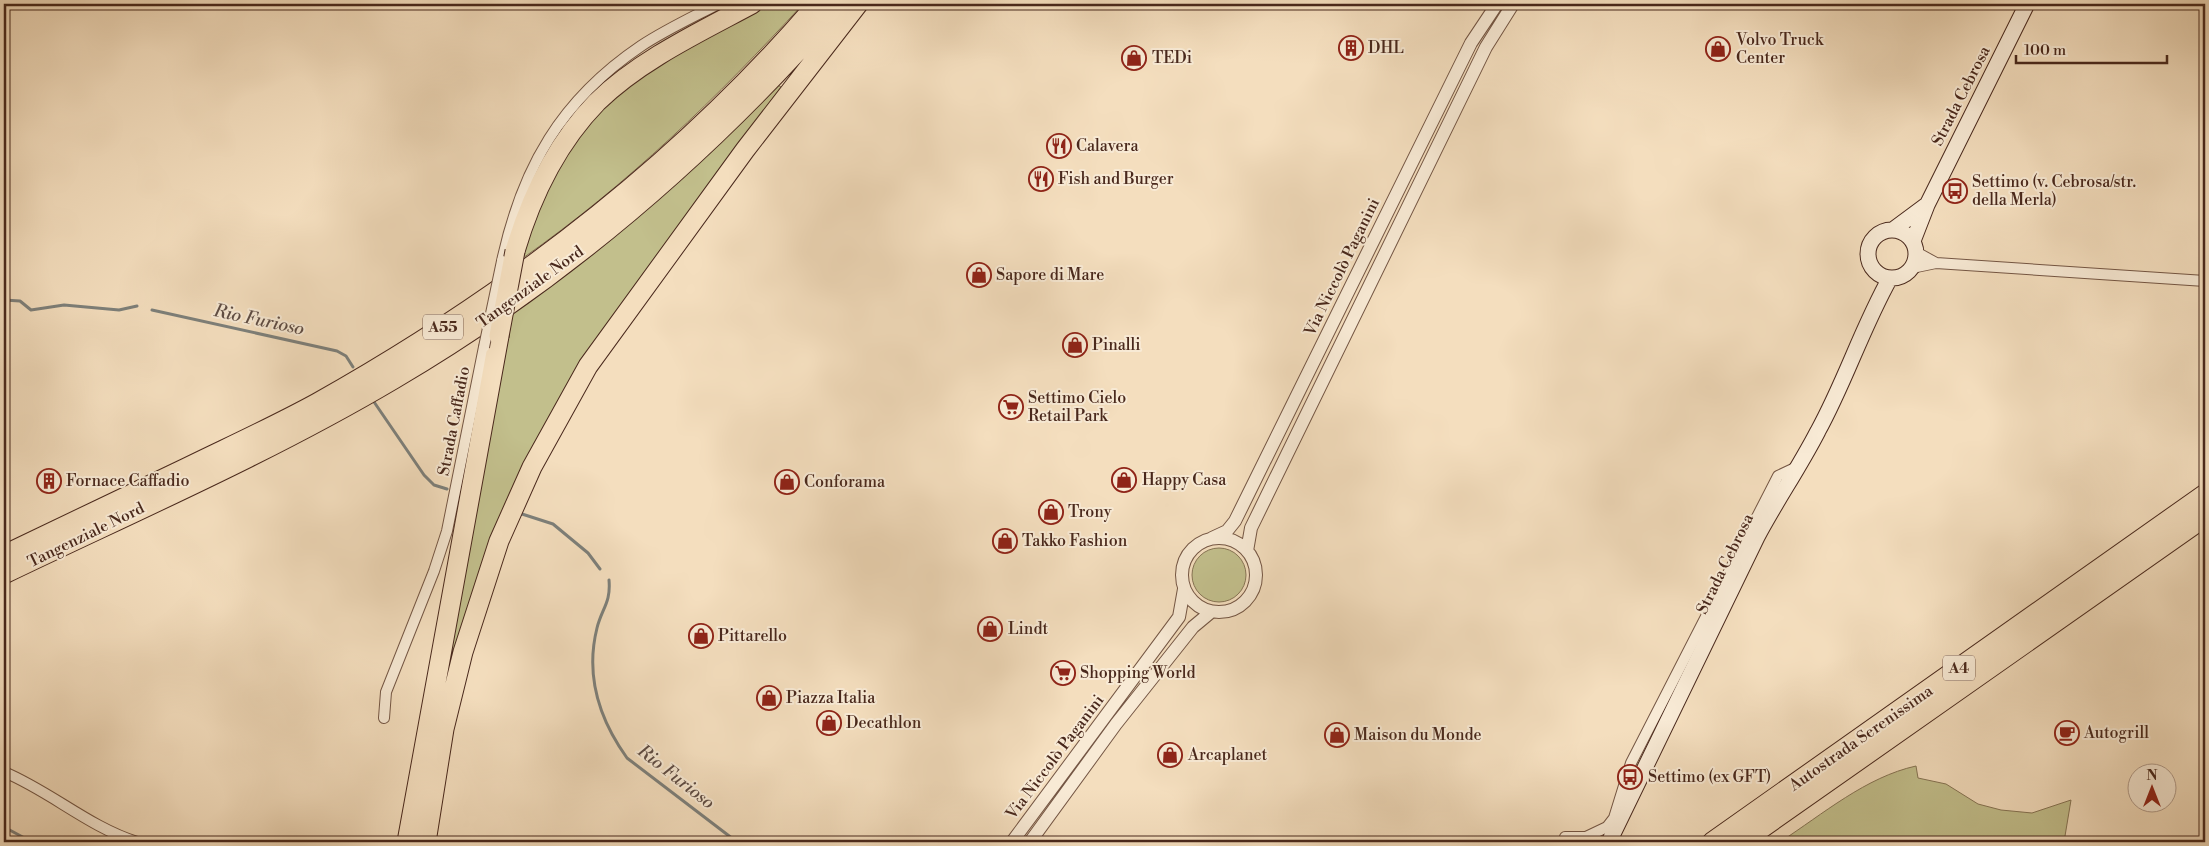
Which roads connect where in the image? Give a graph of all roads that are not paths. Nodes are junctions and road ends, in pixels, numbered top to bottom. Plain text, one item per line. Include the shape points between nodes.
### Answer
1 (718, 4) edge
2 (752, 4) edge
3 (816, 4) edge
4 (840, 4) edge
5 (858, 4) edge
6 (1497, 4) edge
7 (1513, 4) edge
8 (2027, 4) edge
9 (1926, 205) junction
10 (1894, 230) junction
11 (1914, 246) junction
12 (508, 256) junction
13 (1936, 263) junction
14 (1912, 268) junction
15 (1883, 275) junction
16 (2205, 281) edge
17 (492, 341) junction
18 (1798, 466) junction
19 (2205, 494) edge
20 (2205, 517) edge
21 (1212, 538) junction
22 (1247, 551) junction
23 (4, 555) edge
24 (4, 574) edge
25 (1721, 586) junction
26 (1184, 589) junction
27 (1724, 607) junction
28 (1211, 612) junction
29 (384, 718) dead end
30 (4, 772) edge
31 (1565, 837) dead end
32 (137, 842) edge
33 (407, 842) edge
34 (426, 842) edge
35 (1012, 842) edge
36 (1030, 842) edge
37 (1609, 842) edge
38 (1712, 842) edge
39 (1742, 842) edge

1 - 12 street via 618,62 595,81 563,118 541,150 522,188 509,227
2 - 12 highway via 658,56 598,102 574,129 544,176
3 - 23 highway, Tangenziale Nord / A55 via 748,79 638,181 471,310 307,408
4 - 24 highway, Tangenziale Nord / A55 via 747,105 643,201 466,334 303,430
5 - 34 highway via 745,150 588,366 532,467 499,541 463,652 444,729
6 - 21 street, Via Niccolò Paganini via 1471,43 1235,521 1227,531
7 - 22 street, Via Niccolò Paganini via 1486,47 1251,528
8 - 9 main road, Strada Cebrosa
9 - 10 main road, Strada Cebrosa
9 - 11 main road, Strada Cebrosa
10 - 11 main road via 1908,235
10 - 15 main road via 1879,233 1869,244 1868,259
11 - 13 street
11 - 14 main road
12 - 17 highway, bridge
13 - 14 street
13 - 16 street
14 - 15 main road via 1900,277
15 - 18 main road, Strada Cebrosa via 1876,303 1839,389
17 - 29 street, Strada Caffadio via 448,531 386,692
17 - 33 highway
18 - 25 street via 1778,476
18 - 27 main road, Strada Cebrosa via 1769,515
19 - 38 highway, Autostrada Serenissima / A4
20 - 39 highway, Autostrada Serenissima / A4
21 - 22 street via 1231,540
21 - 26 street via 1189,553 1181,577
22 - 28 street via 1256,574 1251,594 1234,609
25 - 27 street
25 - 31 street via 1629,767 1614,818 1607,827 1586,836
26 - 28 street via 1195,604
26 - 35 street, Via Niccolò Paganini via 1179,617
27 - 37 main road, Strada Cebrosa
28 - 36 street, Via Niccolò Paganini via 1193,627 1116,724
30 - 32 street via 46,792 110,831

